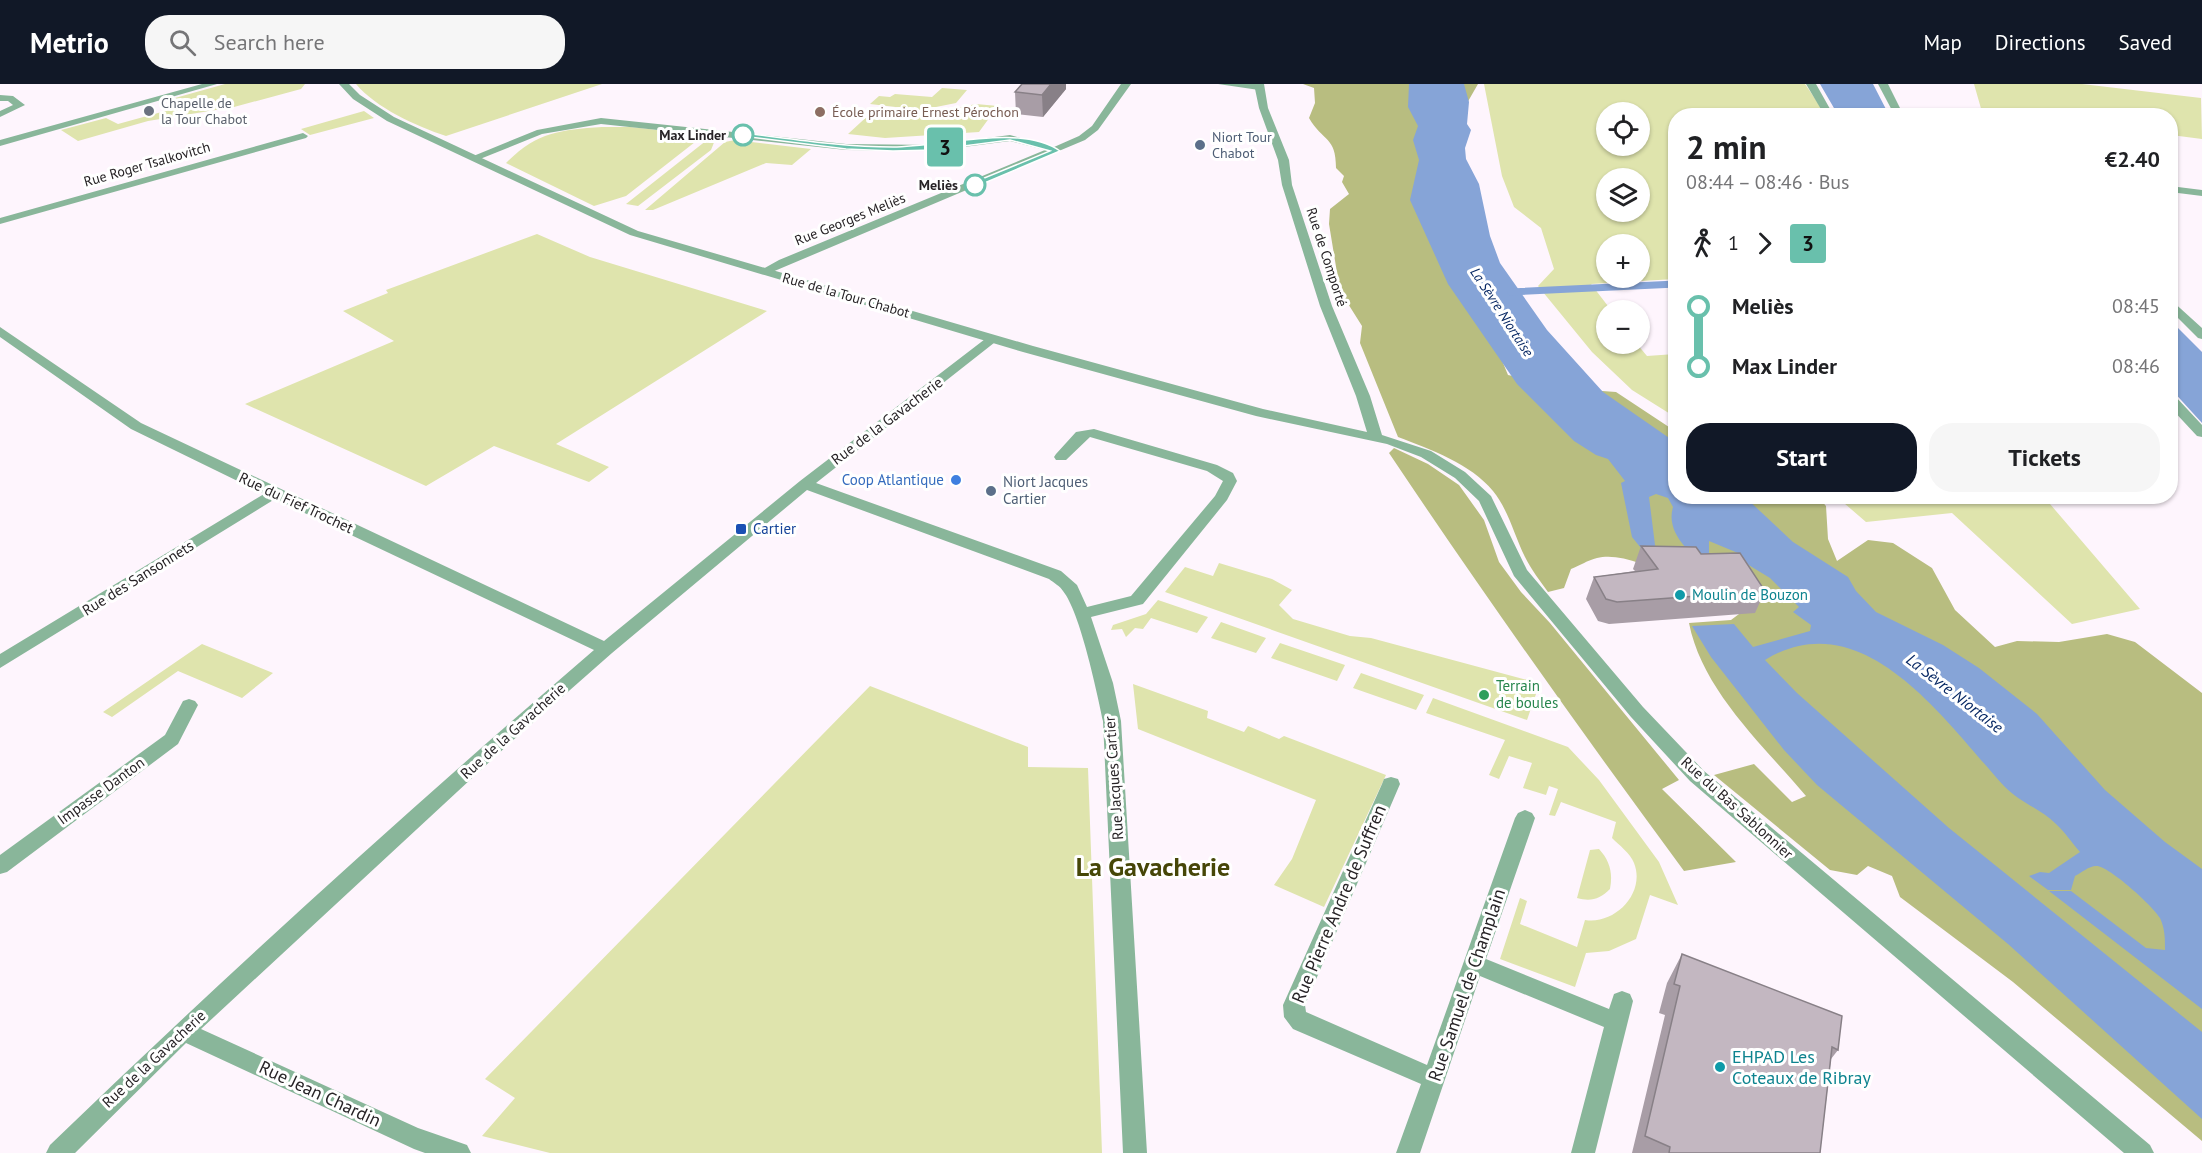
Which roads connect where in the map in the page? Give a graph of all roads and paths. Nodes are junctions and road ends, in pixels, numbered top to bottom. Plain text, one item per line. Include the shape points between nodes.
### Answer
1 (212, 84) edge
2 (344, 84) edge
3 (1126, 84) edge
4 (1223, 84) edge
5 (1229, 84) edge
6 (1811, 84) edge
7 (1882, 84) edge
8 (0, 85) edge
9 (1259, 85) edge
10 (3, 98) edge
11 (1825, 108) edge
12 (1896, 108) edge
13 (0, 114) edge
14 (303, 136) dead end
15 (0, 142) edge
16 (1056, 151) junction
17 (476, 156) junction
18 (2178, 190) edge
19 (2202, 193) edge
20 (0, 221) edge
21 (765, 272) junction
22 (2178, 310) edge
23 (2182, 314) junction
24 (2202, 318) edge
25 (0, 332) edge
26 (2202, 335) edge
27 (993, 339) junction
28 (2178, 408) edge
29 (2202, 433) edge
30 (1376, 437) junction
31 (1061, 457) dead end
32 (806, 484) junction
33 (275, 493) junction
34 (1082, 613) junction
35 (606, 649) junction
36 (0, 662) edge
37 (189, 705) dead end
38 (1390, 784) dead end
39 (1525, 818) dead end
40 (0, 866) edge
41 (1474, 964) junction
42 (183, 1031) junction
43 (1434, 1079) junction
44 (58, 1153) edge
45 (459, 1153) edge
46 (1135, 1153) edge
47 (1408, 1153) edge
48 (1583, 1153) edge
49 (2142, 1153) edge

1 - 15 street
2 - 17 street, Rue de la Tour Chabot via 381,113
3 - 16 street, Rue Georges Meliès via 1095,128
4 - 5 street
5 - 9 street
6 - 11 street
7 - 12 street
8 - 10 street via 10,93
9 - 30 street, Rue de Comporté via 1326,306
10 - 13 street via 20,105
14 - 20 street, Rue Roger Tsalkovitch
16 - 17 street via 1010,138 933,148 846,147 615,121 555,128
16 - 21 street, Rue Georges Meliès
17 - 21 street, Rue de la Tour Chabot via 604,222
18 - 19 street
21 - 27 street, Rue de la Tour Chabot
22 - 23 street
23 - 24 street
23 - 26 street
25 - 33 street, Rue du Fief Trochet via 136,426
27 - 30 street, Rue de la Tour Chabot via 1262,413
27 - 32 street, Rue de la Gavacherie
28 - 29 street
30 - 49 street, Rue du Bas Sablonnier via 1426,454 1474,487 1486,499 1520,572 1541,600 1697,776
31 - 34 street via 1081,435 1089,432 1212,468 1230,481 1222,497 1137,600
32 - 34 street, Rue Jacques Cartier via 1055,575 1071,589
32 - 35 street, Rue de la Gavacherie
33 - 35 street, Rue du Fief Trochet
33 - 36 street, Rue des Sansonnets
34 - 46 street, Rue Jacques Cartier via 1112,721
35 - 42 street, Rue de la Gavacherie
37 - 40 street, Impasse Danton via 172,739
38 - 43 street, Rue Pierre Andre de Suffren via 1294,1011 1301,1022
39 - 41 street, Rue Samuel de Champlain
41 - 43 street, Rue Samuel de Champlain
41 - 48 street via 1619,1012
42 - 44 street, Rue de la Gavacherie
42 - 45 street, Rue Jean Chardin via 414,1138
43 - 47 street, Rue Samuel de Champlain

